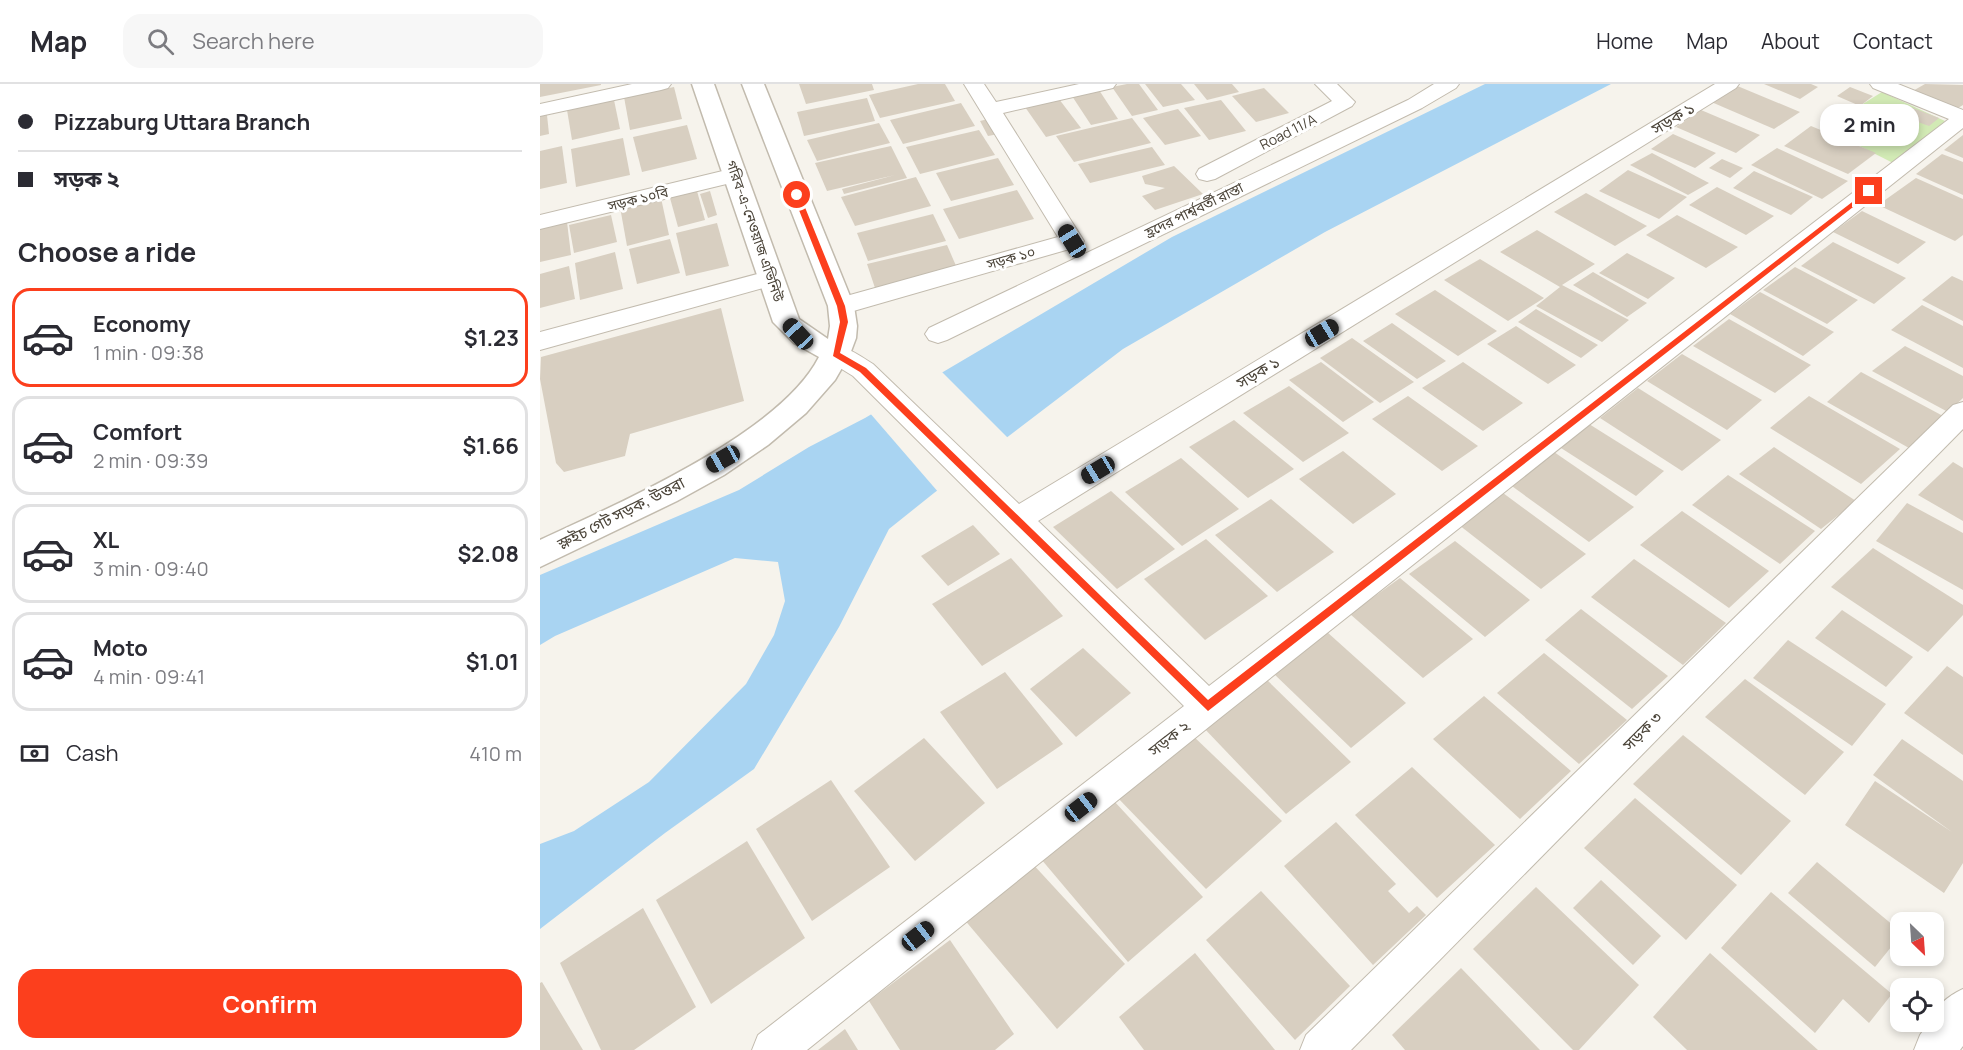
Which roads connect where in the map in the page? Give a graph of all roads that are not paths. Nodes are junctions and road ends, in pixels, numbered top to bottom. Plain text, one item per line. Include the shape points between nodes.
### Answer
1 (660, 84) edge
2 (704, 84) edge
3 (753, 84) edge
4 (974, 84) edge
5 (1106, 84) edge
6 (1325, 84) edge
7 (1449, 84) edge
8 (1729, 84) edge
9 (1880, 84) edge
10 (540, 110) edge
11 (990, 110) junction
12 (1963, 118) edge
13 (1207, 174) dead end
14 (735, 175) junction
15 (540, 222) edge
16 (772, 278) junction
17 (841, 306) junction
18 (938, 334) dead end
19 (540, 341) edge
20 (836, 354) junction
21 (1963, 412) edge
22 (1016, 520) junction
23 (540, 554) edge
24 (1208, 707) junction
25 (1963, 1010) edge
26 (773, 1050) edge
27 (1321, 1050) edge
28 (1935, 1050) edge

1 - 10 street
2 - 14 street, গরিব-এ-নেওয়াজ এভিনিউ
3 - 17 street
4 - 11 street, সড়ক ১০
5 - 11 street
6 - 13 street, Road 11/A via 1345,102
7 - 18 street, হ্রদের পার্শ্ববর্তী রাস্তা via 1415,104
8 - 22 street, সড়ক ১
9 - 12 street
11 - 17 street, সড়ক ১০ via 1072,241
12 - 24 street, সড়ক ২
14 - 15 street, সড়ক ১০বি
14 - 16 street, গরিব-এ-নেওয়াজ এভিনিউ
16 - 19 street
16 - 20 street, গরিব-এ-নেওয়াজ এভিনিউ via 787,322 813,345
17 - 20 street via 844,322
20 - 22 street via 863,370
20 - 23 street, স্লুইচ গেট সড়ক, উত্তরা via 812,389 776,424 634,509
21 - 27 street, সড়ক ৩
22 - 24 street
24 - 26 street, সড়ক ২
25 - 28 street

